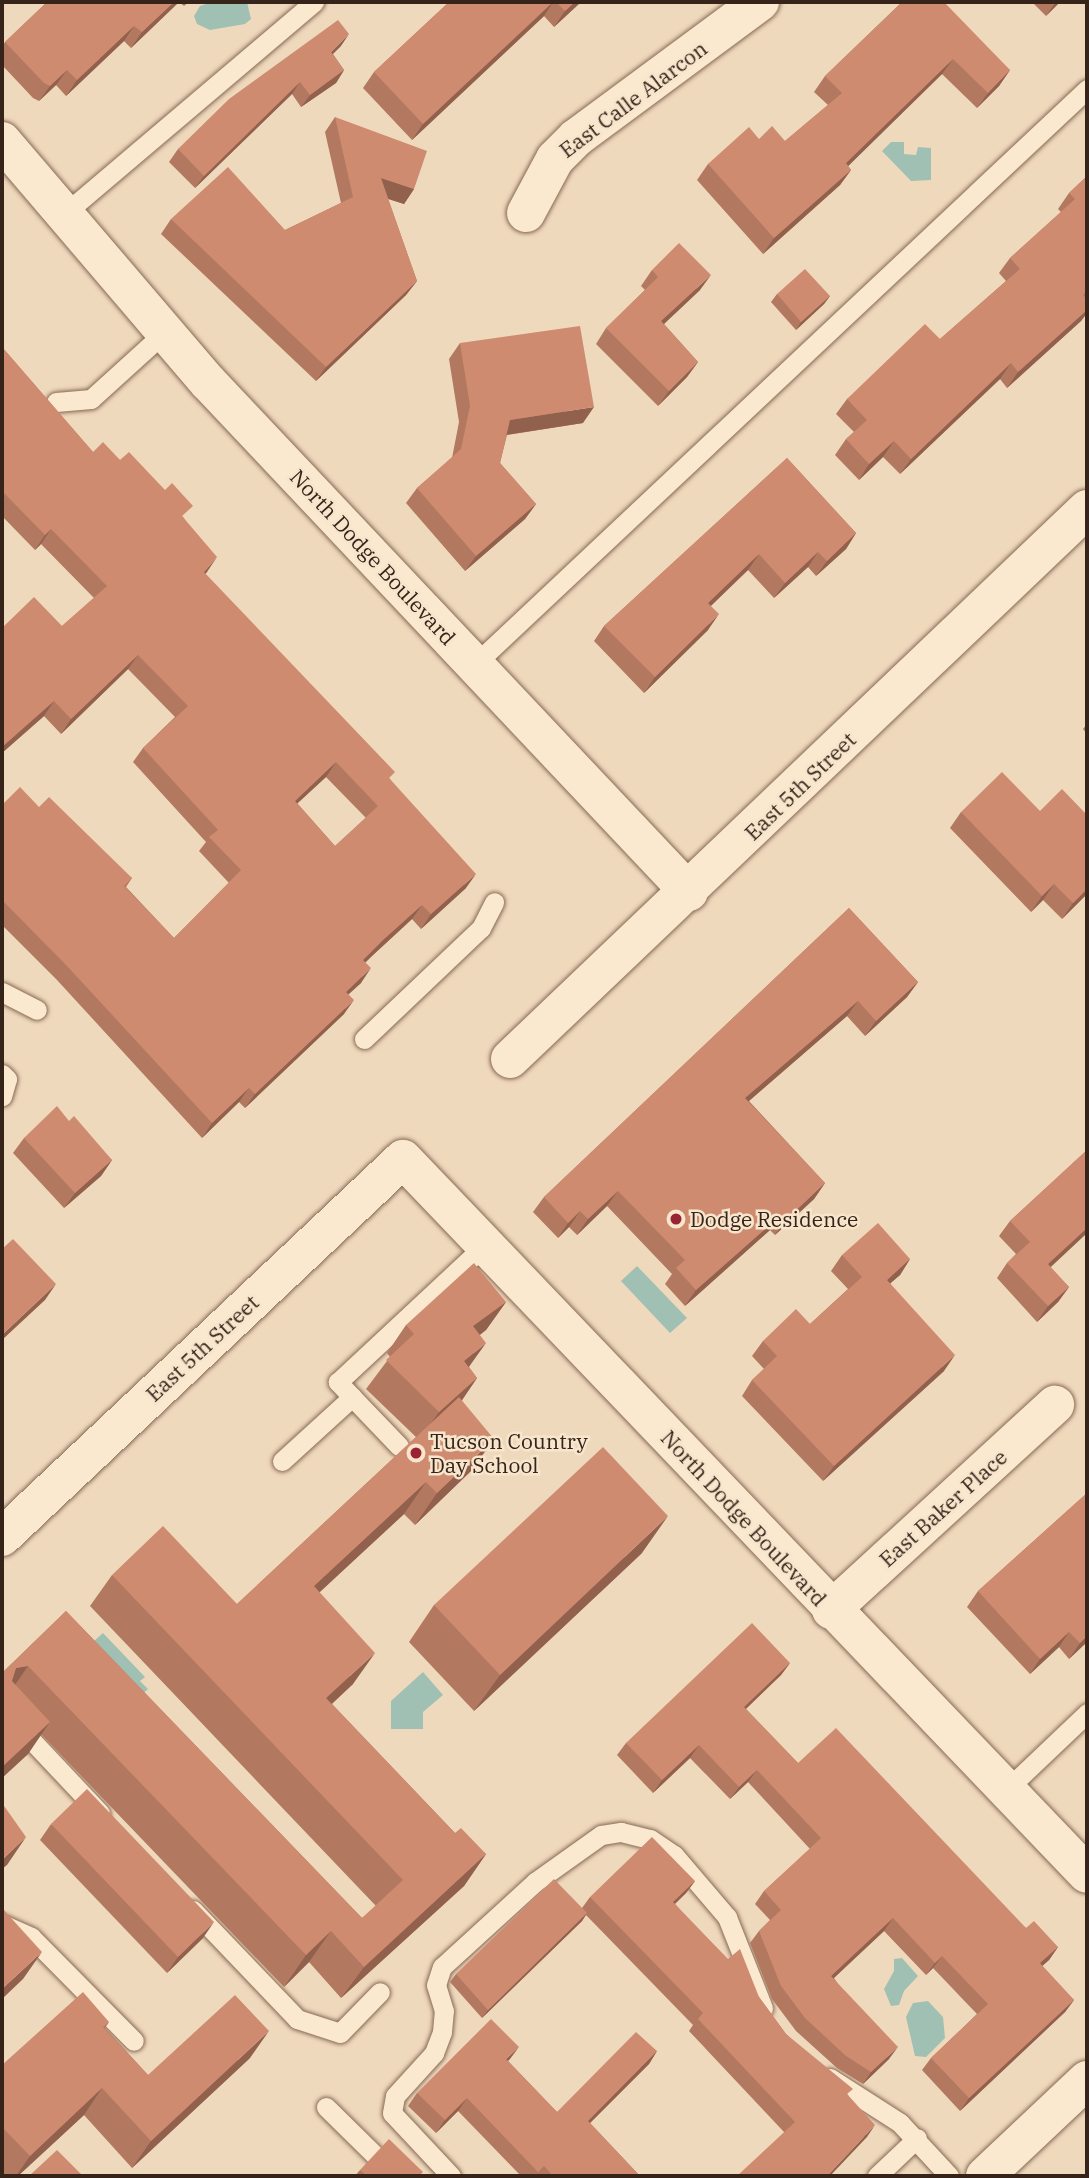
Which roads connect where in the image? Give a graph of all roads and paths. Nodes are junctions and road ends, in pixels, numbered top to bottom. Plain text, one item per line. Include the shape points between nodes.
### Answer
1 (314, 2) edge
2 (760, 2) edge
3 (1087, 89) edge
4 (2, 141) edge
5 (2, 180) edge
6 (526, 213) dead end
7 (64, 214) junction
8 (165, 332) junction
9 (56, 402) dead end
10 (1087, 509) edge
11 (474, 665) junction
12 (689, 892) junction
13 (494, 902) dead end
14 (2, 992) edge
15 (37, 1010) dead end
16 (364, 1039) dead end
17 (510, 1059) dead end
18 (2, 1074) edge
19 (2, 1096) edge
20 (403, 1159) joint
21 (485, 1245) junction
22 (352, 1397) junction
23 (1055, 1405) dead end
24 (399, 1446) dead end
25 (282, 1461) dead end
26 (2, 1537) edge
27 (831, 1610) junction
28 (2, 1709) edge
29 (1087, 1713) edge
30 (1006, 1790) junction
31 (116, 1829) edge
32 (1087, 1874) edge
33 (183, 1899) edge
34 (2, 1924) edge
35 (380, 1992) edge
36 (774, 2022) edge
37 (134, 2040) dead end
38 (813, 2063) edge
39 (1087, 2080) edge
40 (326, 2107) dead end
41 (917, 2138) junction
42 (397, 2176) edge
43 (452, 2176) edge
44 (877, 2176) edge
45 (949, 2176) edge
46 (985, 2176) edge

1 - 7 lane
2 - 6 street, East Calle Alarcon via 576,138 555,159
3 - 11 lane
4 - 7 street, North Dodge Boulevard
5 - 7 street, North Dodge Boulevard
7 - 8 street, North Dodge Boulevard
8 - 9 lane via 91,399
8 - 11 street, North Dodge Boulevard
10 - 12 street, East 5th Street
11 - 12 street, North Dodge Boulevard
12 - 17 street, East 5th Street
13 - 16 lane via 481,928
14 - 15 lane
18 - 19 lane via 7,1079
20 - 21 street, North Dodge Boulevard
20 - 26 street, East 5th Street
21 - 22 lane via 338,1382
21 - 27 street, North Dodge Boulevard
22 - 24 lane
22 - 25 lane
23 - 27 street, East Baker Place
27 - 30 street, North Dodge Boulevard
28 - 31 lane
29 - 30 lane
30 - 32 street, North Dodge Boulevard
33 - 35 lane via 297,2019 340,2033
34 - 37 lane via 31,1937
36 - 43 lane via 761,2005 749,1966 714,1897 674,1855 650,1839 621,1832 601,1835 534,1882 442,1967 436,1985 444,2011 442,2032 434,2053 395,2096 392,2113
38 - 41 lane
39 - 46 street
40 - 42 lane
41 - 44 lane
41 - 45 lane

